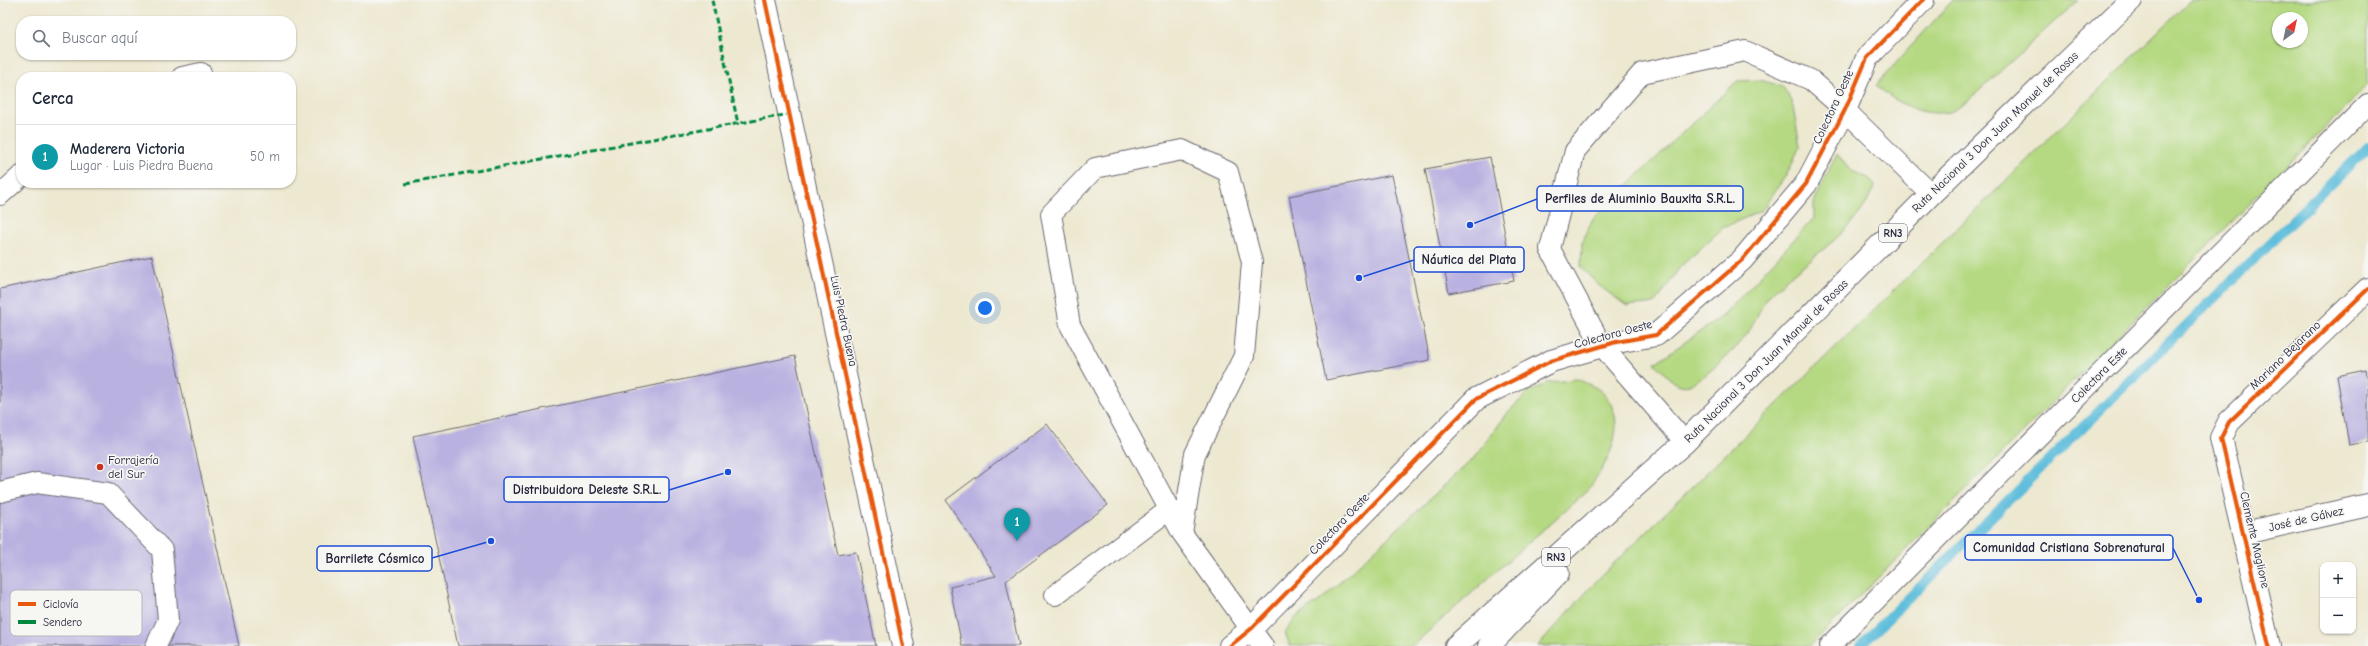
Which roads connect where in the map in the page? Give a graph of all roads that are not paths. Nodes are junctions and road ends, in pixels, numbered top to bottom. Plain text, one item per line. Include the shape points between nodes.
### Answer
1 (765, 0) edge
2 (1923, 0) edge
3 (2131, 0) edge
4 (2368, 104) edge
5 (1845, 110) junction
6 (16, 181) edge
7 (1931, 194) junction
8 (0, 195) edge
9 (2368, 289) edge
10 (1602, 346) junction
11 (2222, 438) joint
12 (1685, 442) junction
13 (1656, 469) junction
14 (0, 492) edge
15 (2368, 505) edge
16 (1170, 509) junction
17 (1182, 533) junction
18 (2244, 533) junction
19 (1055, 595) dead end
20 (1257, 638) edge
21 (156, 646) edge
22 (903, 646) edge
23 (1230, 646) edge
24 (1456, 646) edge
25 (1489, 646) edge
26 (1830, 646) edge
27 (2269, 646) edge

1 - 22 main road, Luis Piedra Buena
2 - 5 main road, Colectora Oeste via 1867,58
3 - 7 main road, Ruta Nacional 3 Don Juan Manuel de Rosas / RN3
4 - 26 lane, Colectora Este
5 - 7 lane
5 - 10 main road, Colectora Oeste via 1806,184 1742,260 1656,335
5 - 10 lane via 1811,80 1745,51 1642,73 1575,151 1550,249
6 - 8 lane
7 - 12 main road, Ruta Nacional 3 Don Juan Manuel de Rosas / RN3
9 - 11 main road, Mariano Bejarano via 2229,422
10 - 12 lane
10 - 20 main road, Colectora Oeste via 1551,361 1476,399
11 - 18 main road, Clemente Maglione
12 - 13 main road, Ruta Nacional 3 Don Juan Manuel de Rosas / RN3
13 - 24 main road, Ruta Nacional 3 Don Juan Manuel de Rosas / RN3
13 - 25 main road, Ruta Nacional 3 Don Juan Manuel de Rosas / RN3
14 - 21 lane via 37,483 108,493 162,550 168,620
15 - 18 main road, José de Gálvez
16 - 17 lane
16 - 17 lane via 1070,326 1051,214 1096,168 1182,150 1228,172 1252,262 1244,356 1195,454
16 - 19 lane
17 - 20 lane
18 - 27 main road, Clemente Maglione
20 - 23 main road, Colectora Oeste

